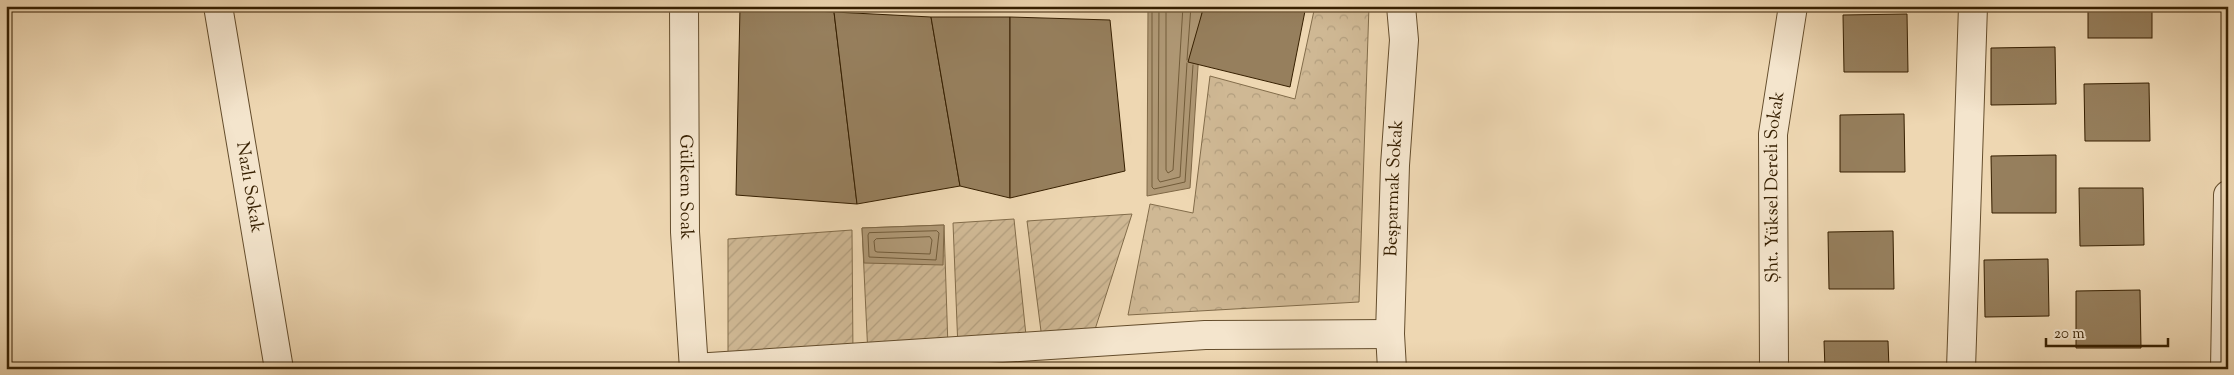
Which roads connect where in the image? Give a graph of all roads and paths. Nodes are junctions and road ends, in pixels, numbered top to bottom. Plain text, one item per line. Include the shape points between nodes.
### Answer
1 (218, 6) edge
2 (684, 6) edge
3 (1401, 6) edge
4 (1793, 6) edge
5 (1973, 6) edge
6 (2228, 195) edge
7 (2227, 241) edge
8 (1390, 334) junction
9 (694, 368) edge
10 (279, 369) edge
11 (1392, 369) edge
12 (1774, 369) edge
13 (1961, 369) edge
14 (2225, 369) edge

1 - 10 street, Nazlı Sokak
2 - 9 street, Gülkem Soak via 685,232
3 - 8 street, Beşparmak Sokak via 1404,40 1395,165
4 - 12 street, Şht. Yüksel Dereli Sokak via 1773,134
5 - 13 street
6 - 7 street
7 - 14 street
8 - 9 street via 1205,335
8 - 11 street, Beşparmak Sokak

